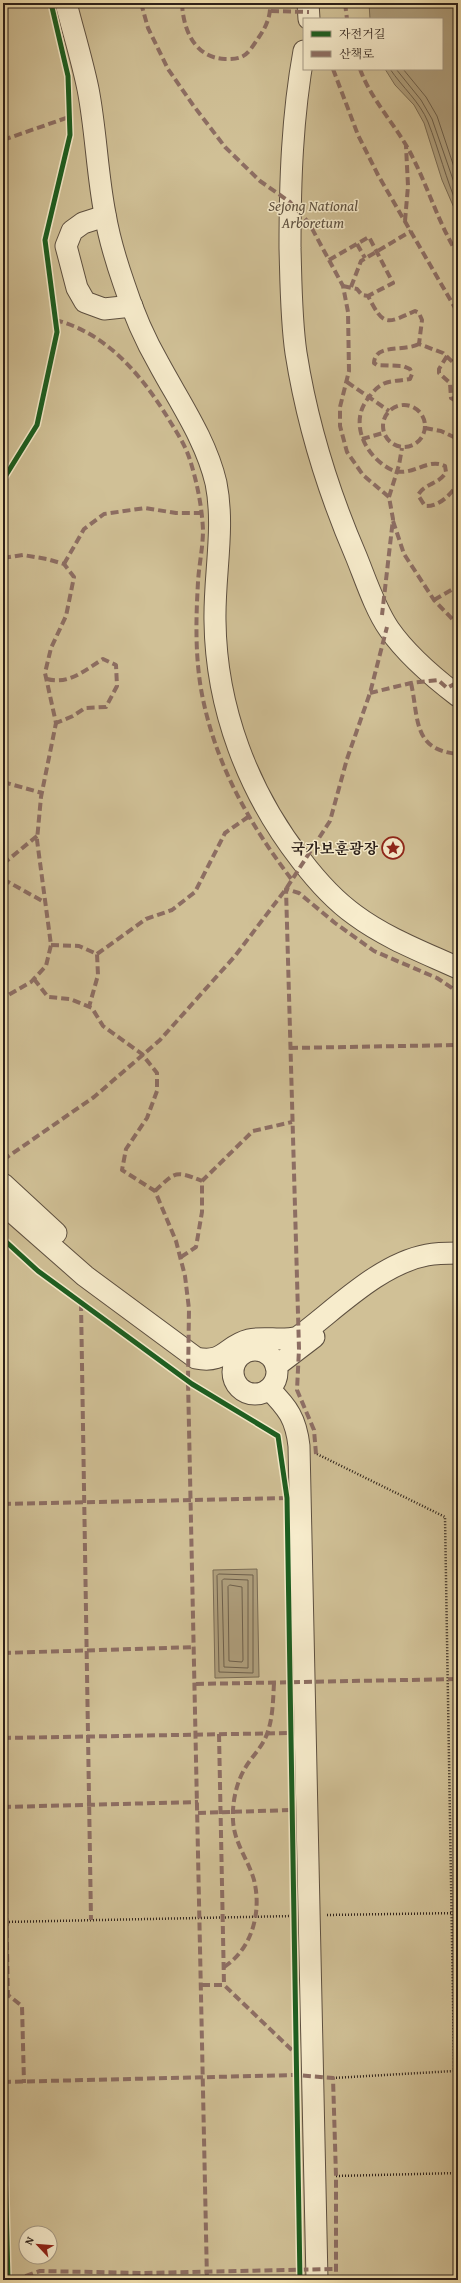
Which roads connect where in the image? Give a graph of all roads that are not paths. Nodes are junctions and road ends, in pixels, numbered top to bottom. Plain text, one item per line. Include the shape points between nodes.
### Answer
1 (66, 3) edge
2 (308, 3) edge
3 (309, 18) edge
4 (303, 58) edge
5 (105, 216) junction
6 (132, 306) junction
7 (458, 696) edge
8 (458, 968) edge
9 (3, 1184) edge
10 (3, 1204) edge
11 (458, 1253) edge
12 (458, 1268) edge
13 (227, 1362) junction
14 (276, 1366) junction
15 (269, 1389) junction
16 (317, 2280) edge

1 - 5 lane via 88,88
2 - 3 lane
4 - 7 lane via 293,131 290,187 291,273 296,352 323,474 387,627 416,660
5 - 6 lane via 118,268
5 - 6 lane via 83,223 72,231 66,246 77,288 85,302 104,309
6 - 8 lane via 158,364 194,426 216,484 219,552 215,622 222,688 228,720 259,798 278,830 321,886 355,915 400,942
9 - 13 lane via 77,1252
10 - 13 lane via 84,1276 196,1358
11 - 13 lane via 427,1255 402,1263 382,1273 298,1337 285,1341 266,1338 248,1340 234,1347
12 - 14 lane via 430,1268 400,1276 375,1290
13 - 14 lane via 254,1350 267,1354
13 - 15 lane via 244,1392 258,1394
14 - 15 lane via 276,1381
15 - 16 lane via 288,1407 298,1429 299,1446 298,1916

